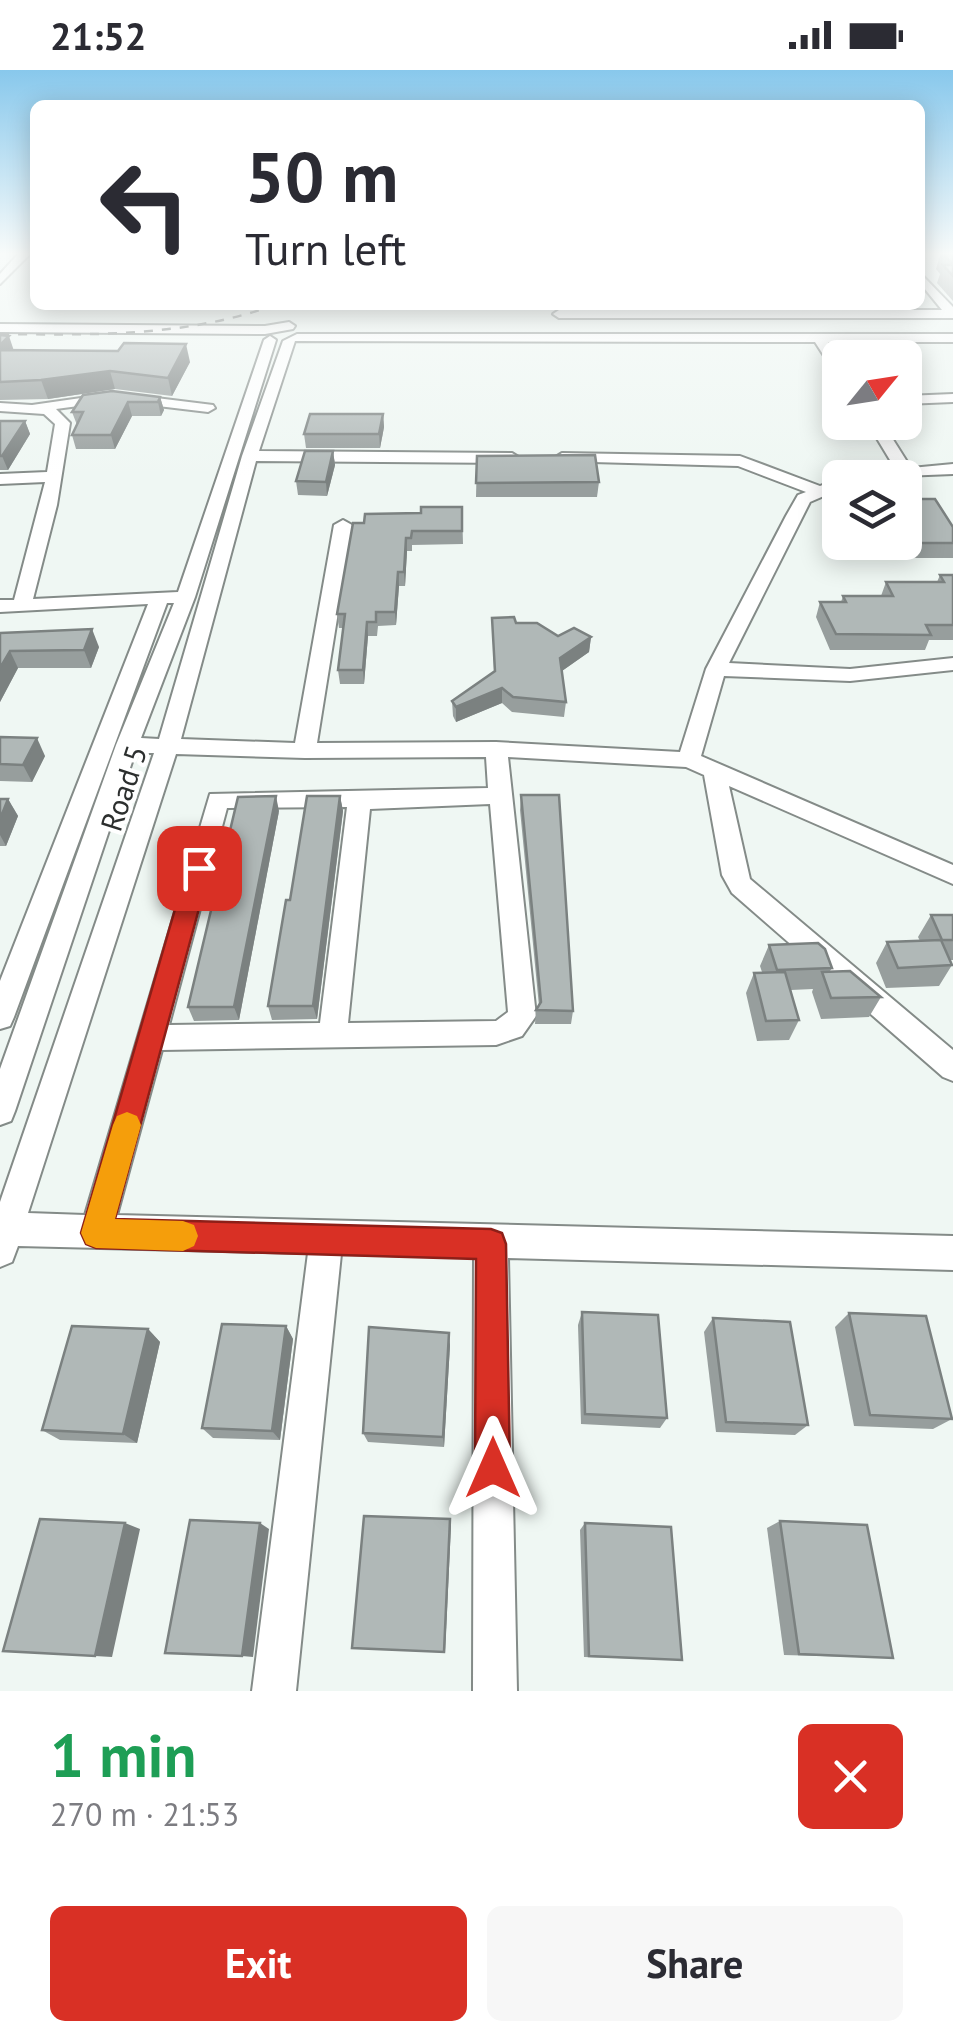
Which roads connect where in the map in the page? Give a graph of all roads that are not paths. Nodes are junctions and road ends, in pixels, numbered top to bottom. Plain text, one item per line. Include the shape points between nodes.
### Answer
1 (0, 328) edge
2 (330, 328) edge
3 (697, 328) edge
4 (284, 330) junction
5 (0, 336) edge
6 (819, 338) junction
7 (953, 338) edge
8 (822, 343) edge
9 (953, 398) edge
10 (922, 399) edge
11 (0, 408) edge
12 (34, 408) junction
13 (208, 408) dead end
14 (250, 456) junction
15 (953, 469) edge
16 (922, 470) edge
17 (52, 478) junction
18 (0, 479) edge
19 (822, 488) edge
20 (816, 490) junction
21 (343, 525) dead end
22 (160, 597) junction
23 (197, 597) junction
24 (22, 602) junction
25 (0, 606) edge
26 (953, 664) edge
27 (716, 669) junction
28 (128, 745) junction
29 (168, 746) junction
30 (496, 749) junction
31 (305, 751) junction
32 (701, 765) junction
33 (501, 796) junction
34 (366, 799) junction
35 (953, 875) edge
36 (0, 1018) edge
37 (333, 1033) junction
38 (151, 1038) junction
39 (953, 1068) edge
40 (0, 1111) edge
41 (96, 1233) junction
42 (4, 1240) edge
43 (326, 1240) junction
44 (491, 1244) junction
45 (953, 1252) edge
46 (274, 1691) edge
47 (495, 1691) edge

1 - 4 street
2 - 4 street
3 - 6 street
4 - 5 street
4 - 14 street, Road 5
4 - 23 street, Road 5
6 - 7 street
6 - 8 street
9 - 10 street
11 - 12 street
12 - 13 street via 116,398
12 - 17 street via 63,422
14 - 20 street via 740,461
14 - 23 street, Road 5
15 - 16 street
17 - 18 street
17 - 24 street
19 - 20 street
20 - 27 street via 794,516
21 - 31 street
22 - 23 street
22 - 24 street
22 - 36 street
23 - 28 street, Road 5
23 - 29 street, Road 5
24 - 25 street
26 - 27 street via 850,675
27 - 32 street
28 - 29 street
28 - 40 street, Road 5
29 - 31 street
29 - 42 street, Road 5
30 - 31 street
30 - 32 street
30 - 33 street
32 - 35 street
32 - 39 street via 742,886
33 - 34 street
33 - 37 street via 522,1016 496,1033
34 - 37 street via 359,804
34 - 38 street via 218,800
37 - 38 street
38 - 41 street
41 - 42 street
41 - 43 street
43 - 44 street
43 - 46 street
44 - 45 street
44 - 47 street

